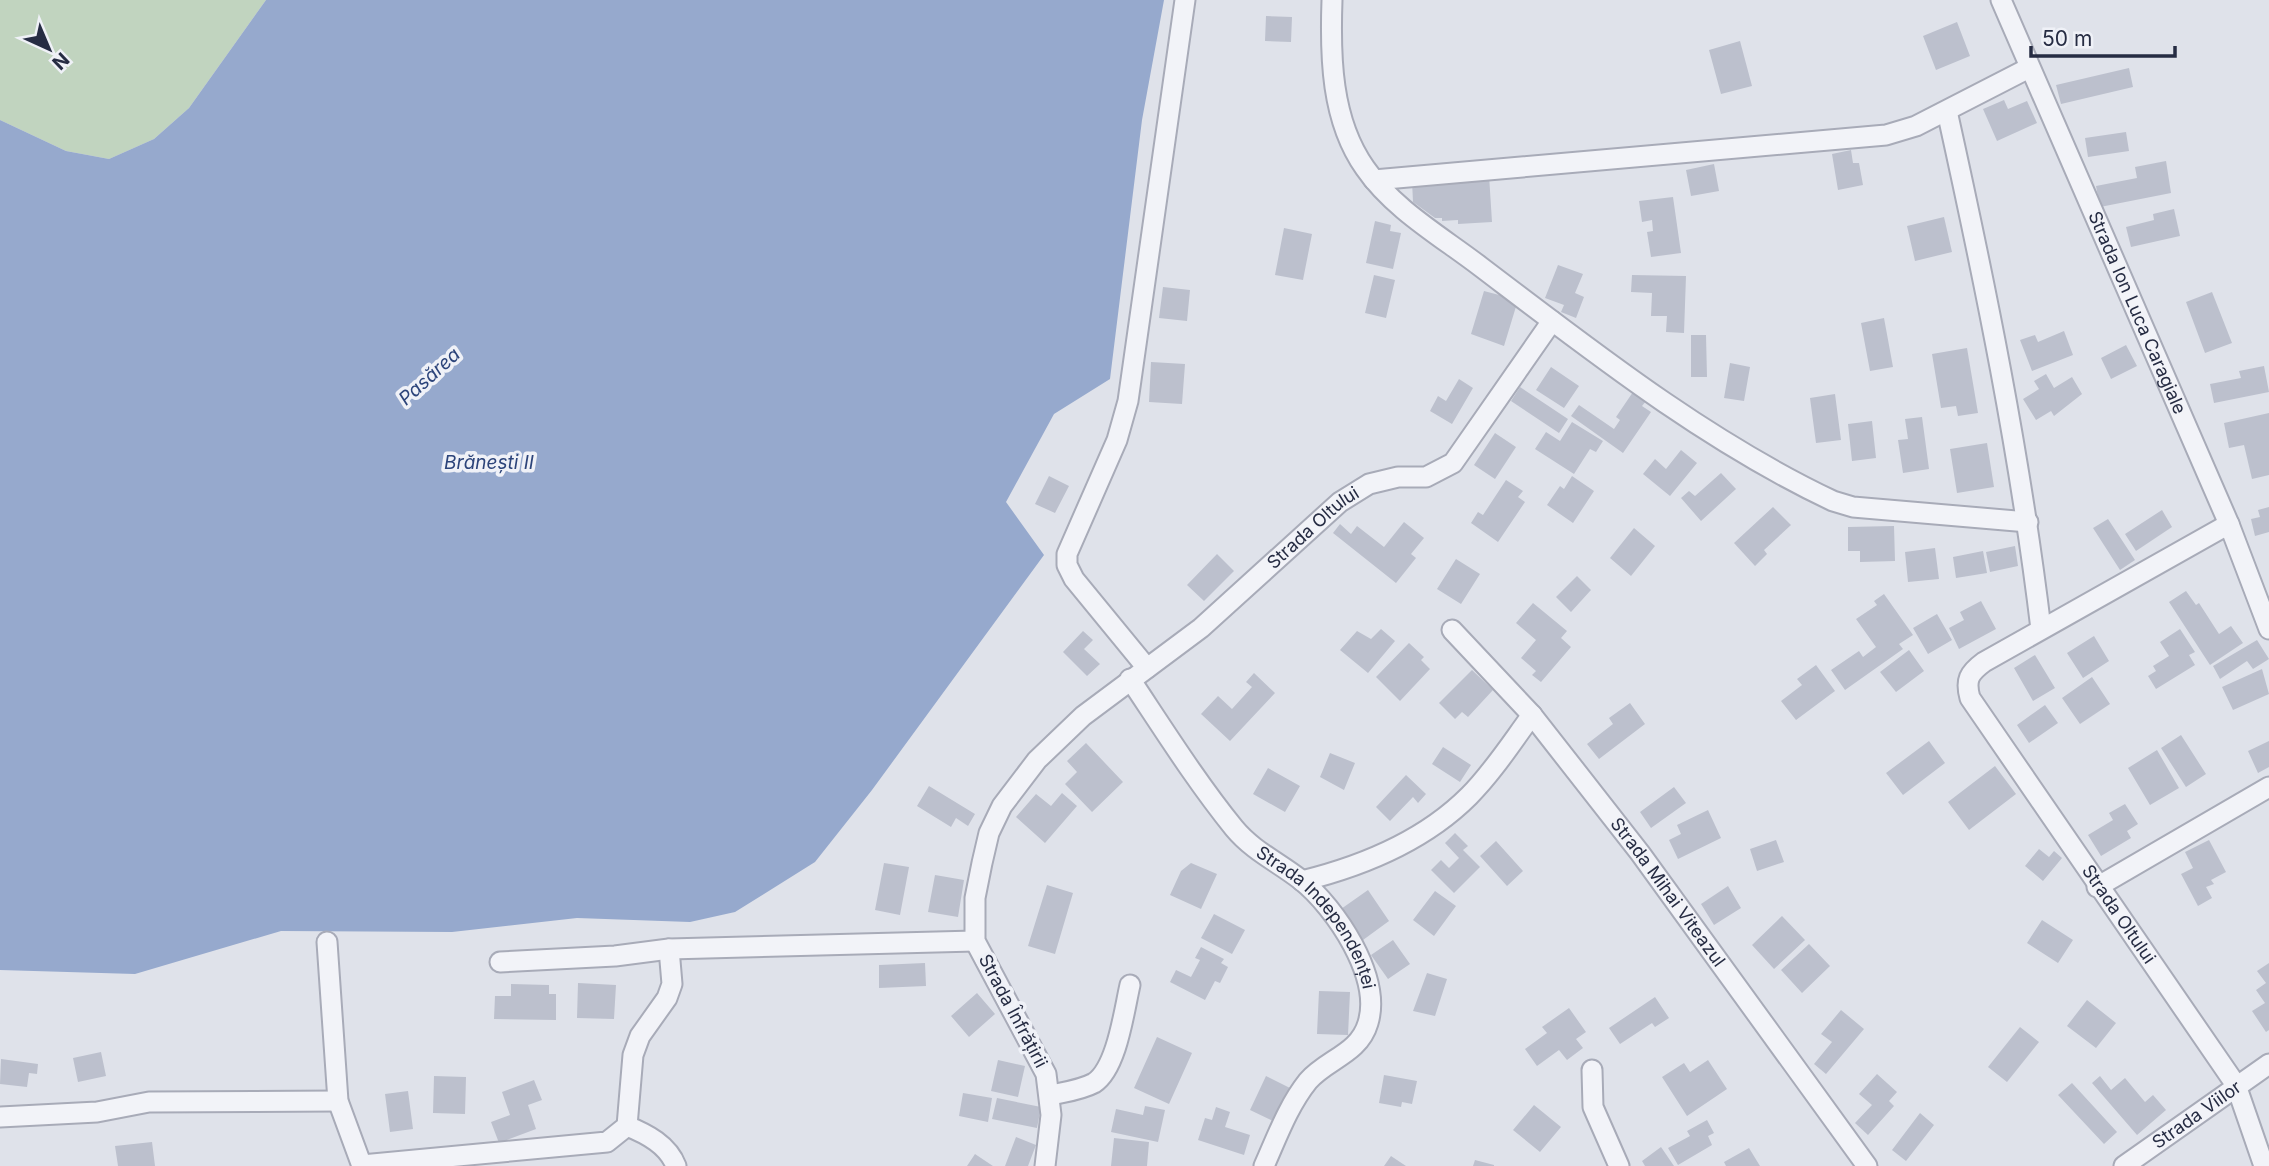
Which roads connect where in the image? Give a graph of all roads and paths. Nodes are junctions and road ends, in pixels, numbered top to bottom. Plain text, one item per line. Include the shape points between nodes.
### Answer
1 (1185, 0) edge
2 (1332, 0) edge
3 (2001, 0) edge
4 (2029, 68) junction
5 (1947, 111) junction
6 (1374, 180) junction
7 (1552, 321) junction
8 (2028, 522) junction
9 (2230, 524) junction
10 (2040, 629) junction
11 (2269, 629) edge
12 (1452, 630) dead end
13 (1147, 668) junction
14 (1130, 679) junction
15 (1532, 715) junction
16 (2269, 787) edge
17 (1302, 881) junction
18 (2097, 887) junction
19 (975, 941) junction
20 (327, 942) dead end
21 (669, 949) junction
22 (500, 962) dead end
23 (1130, 985) dead end
24 (2269, 1064) edge
25 (1592, 1070) dead end
26 (2236, 1085) junction
27 (1051, 1095) junction
28 (338, 1101) junction
29 (0, 1117) edge
30 (626, 1126) junction
31 (362, 1165) edge
32 (676, 1166) edge
33 (1045, 1166) edge
34 (1264, 1166) edge
35 (1619, 1166) edge
36 (1867, 1166) edge
37 (2124, 1166) edge
38 (2264, 1166) edge

1 - 13 street via 1128,401 1117,440 1067,554 1074,579
2 - 6 street via 1331,44 1342,119 1352,146
3 - 4 street, Strada Ion Luca Caragiale
4 - 5 street
4 - 9 street, Strada Ion Luca Caragiale
5 - 6 street via 1886,135
5 - 8 street via 2009,405
6 - 7 street via 1395,202
7 - 8 street via 1685,416 1833,501 1853,507
7 - 13 street, Strada Oltului via 1453,463 1426,477 1369,484 1340,502 1201,628
8 - 10 street
9 - 10 street
9 - 11 street, Strada Ion Luca Caragiale
10 - 18 street, Strada Oltului via 1972,671 1966,683 1970,698
12 - 15 street, Strada Mihai Viteazul
13 - 14 street, Strada Oltului
14 - 17 street, Strada Independenței via 1236,831
14 - 19 street, Strada Oltului via 1044,754 1016,783 1002,806 982,863 975,898
15 - 17 street via 1470,795 1429,829 1378,856
15 - 36 street, Strada Mihai Viteazul via 1648,864
16 - 18 street
17 - 34 street, Strada Independenței via 1339,922 1360,958 1371,1003 1360,1041 1310,1079 1292,1104
18 - 26 street, Strada Oltului
19 - 21 street
19 - 27 street, Strada Înfrățirii via 1037,1053
20 - 28 street
21 - 22 street
21 - 30 street via 672,984 633,1055
23 - 27 street via 1112,1060 1102,1075 1082,1088
24 - 26 street, Strada Viilor
25 - 35 street via 1593,1107
26 - 37 street, Strada Viilor
26 - 38 street, Strada Oltului
27 - 33 street, Strada Înfrățirii
28 - 29 street via 149,1102 97,1112
28 - 31 street
30 - 31 street via 607,1143
30 - 32 street via 649,1135 673,1156

